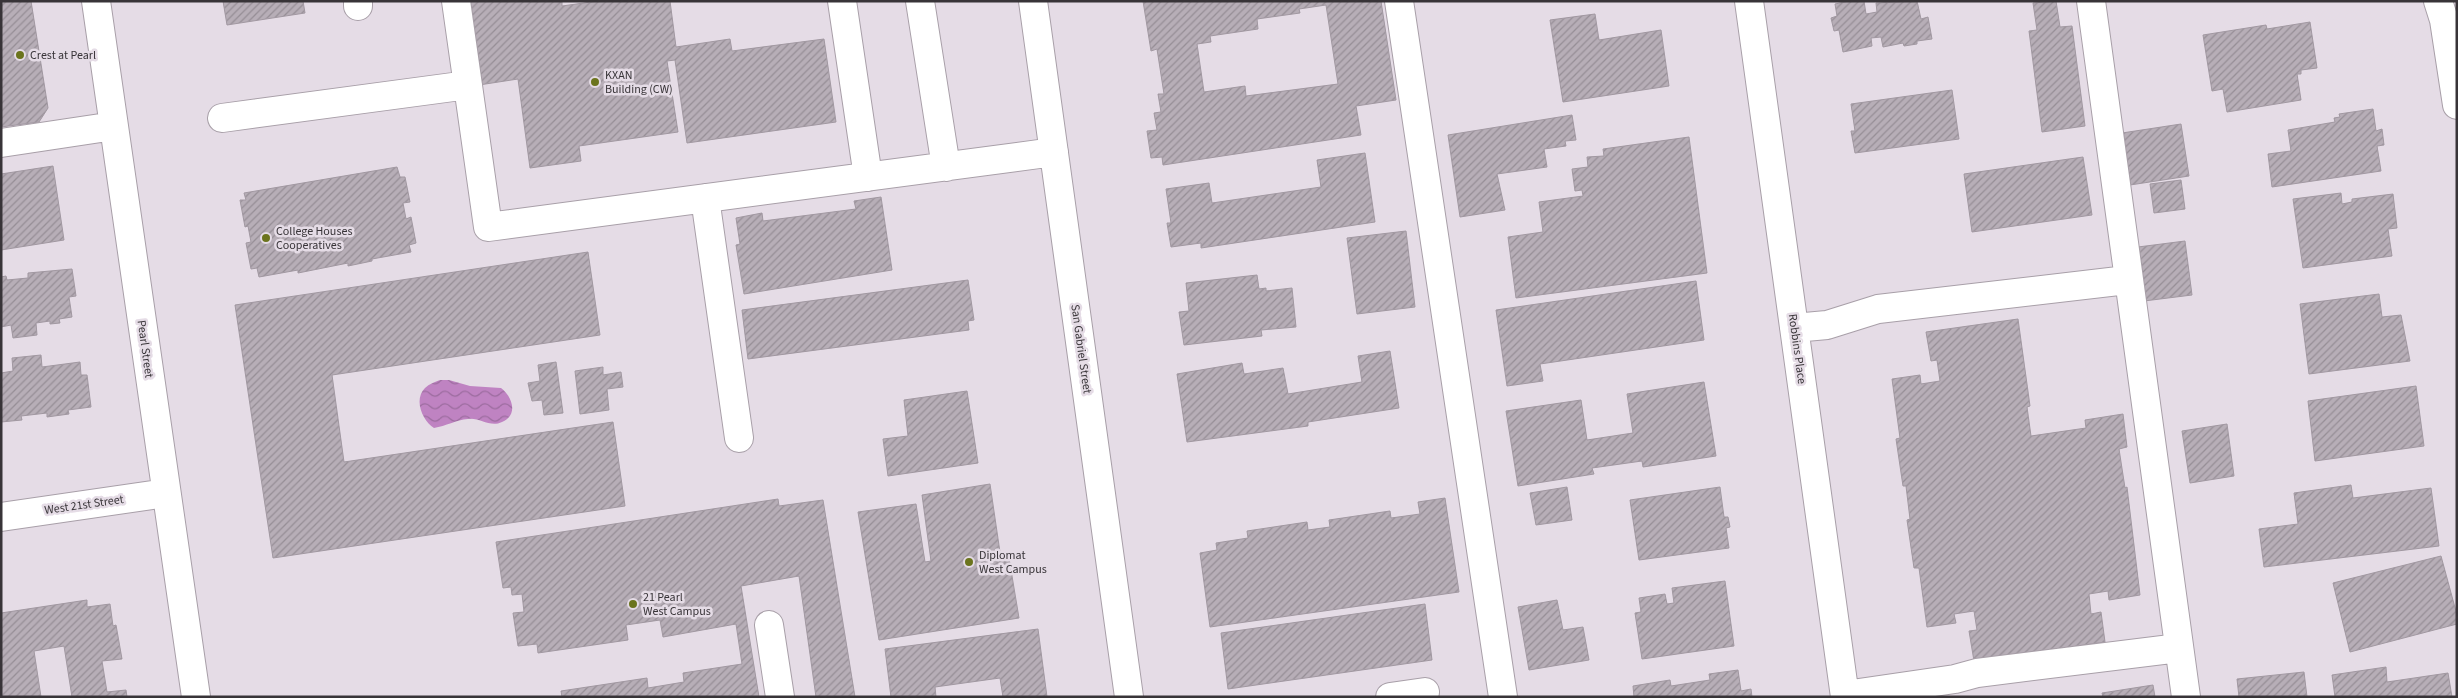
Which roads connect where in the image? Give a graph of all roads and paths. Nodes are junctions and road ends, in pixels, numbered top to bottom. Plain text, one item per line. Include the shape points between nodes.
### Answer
1 (96, 1) edge
2 (456, 1) edge
3 (842, 1) edge
4 (920, 1) edge
5 (1033, 1) edge
6 (1400, 1) edge
7 (1749, 1) edge
8 (2091, 1) edge
9 (2438, 1) edge
10 (468, 85) junction
11 (2457, 105) edge
12 (222, 118) dead end
13 (114, 126) junction
14 (1, 142) edge
15 (1054, 152) junction
16 (946, 167) junction
17 (868, 177) junction
18 (705, 198) junction
19 (2128, 280) junction
20 (1794, 328) junction
21 (739, 438) dead end
22 (166, 492) junction
23 (1, 517) edge
24 (769, 625) dead end
25 (2179, 648) junction
26 (1425, 692) dead end
27 (1845, 696) edge
28 (196, 697) edge
29 (780, 697) edge
30 (1129, 697) edge
31 (1390, 697) edge
32 (1503, 697) edge
33 (2186, 697) edge

1 - 13 street, Pearl Street
2 - 10 street
3 - 17 street
4 - 16 street
5 - 15 street, San Gabriel Street
6 - 32 street
7 - 20 street, Robbins Place
8 - 19 street
9 - 11 street
10 - 12 street
10 - 18 street via 488,227
13 - 14 street
13 - 22 street, Pearl Street
15 - 16 street
15 - 30 street, San Gabriel Street
16 - 17 street
17 - 18 street
18 - 21 street
19 - 20 street via 1878,309 1827,325
19 - 25 street
20 - 27 street, Robbins Place
22 - 23 street, West 21st Street
22 - 28 street, Pearl Street
24 - 29 street
25 - 27 street via 1977,673
25 - 33 street
26 - 31 street

